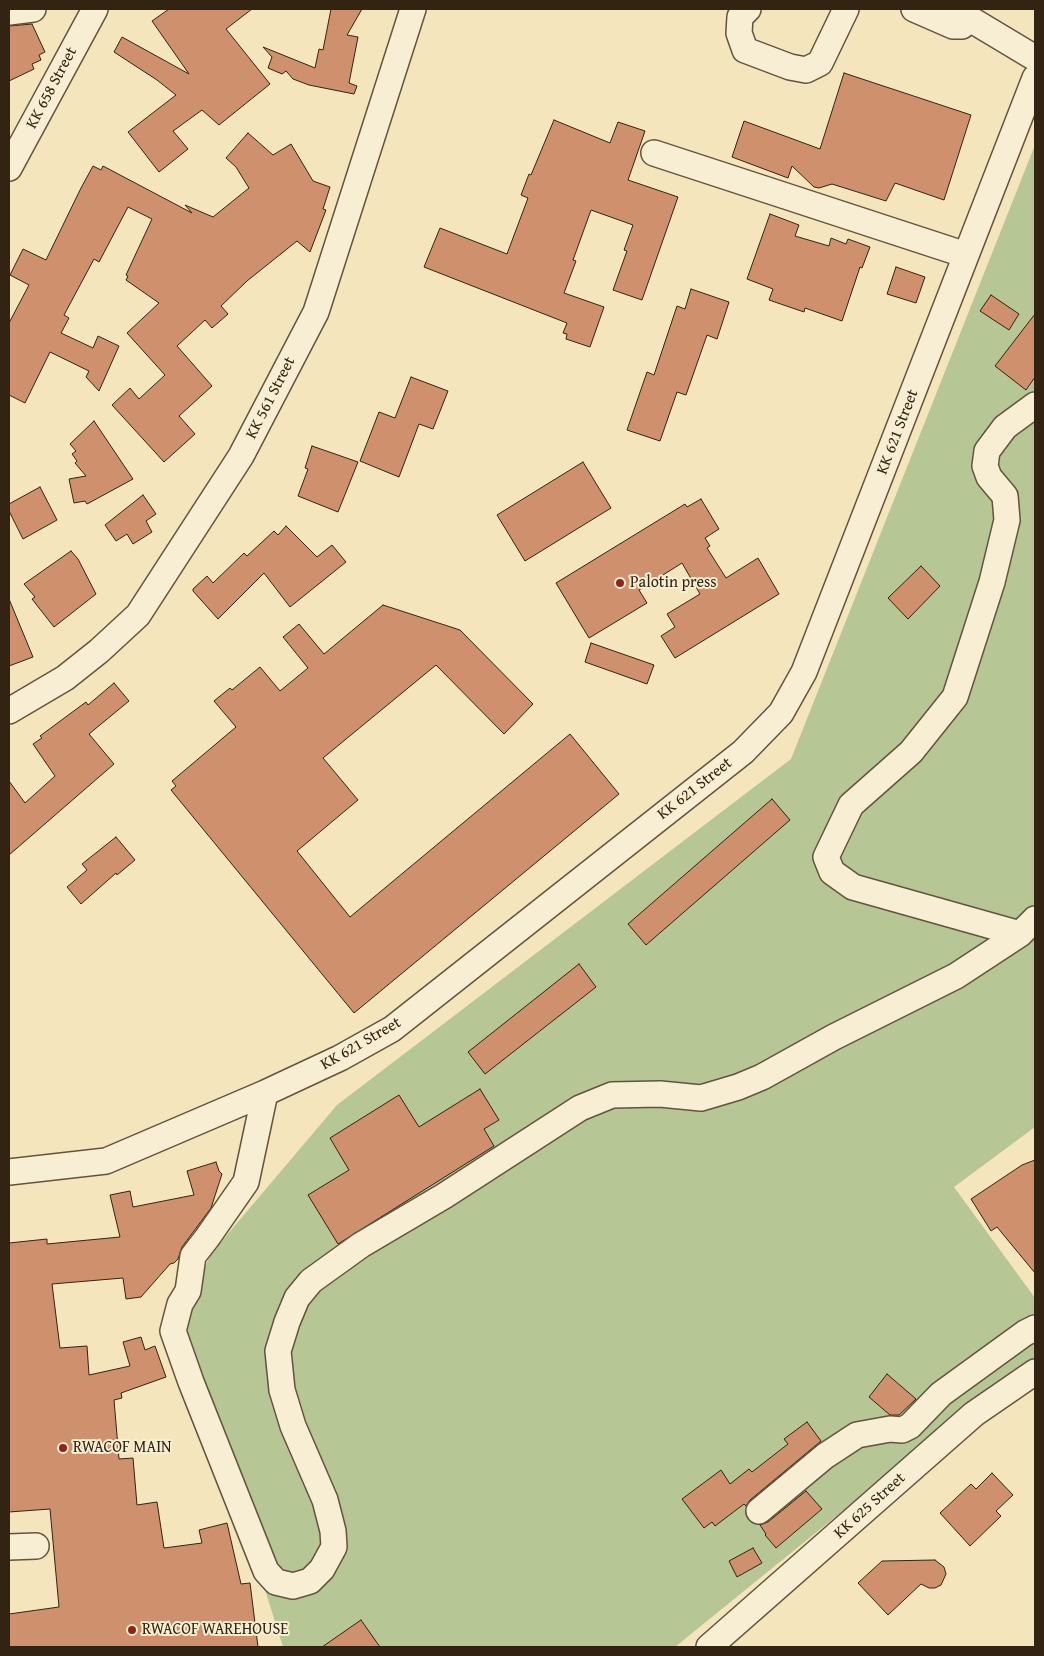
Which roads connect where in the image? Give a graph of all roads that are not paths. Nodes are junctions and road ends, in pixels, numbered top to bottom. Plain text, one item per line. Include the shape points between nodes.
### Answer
1 (33, 9) edge
2 (95, 9) edge
3 (413, 9) edge
4 (748, 9) edge
5 (846, 9) edge
6 (914, 9) edge
7 (9, 12) edge
8 (959, 14) edge
9 (1035, 58) edge
10 (1035, 78) edge
11 (654, 153) dead end
12 (9, 168) edge
13 (966, 256) junction
14 (1035, 405) edge
15 (9, 711) edge
16 (1028, 927) edge
17 (265, 1093) junction
18 (9, 1172) edge
19 (1035, 1328) edge
20 (1035, 1372) edge
21 (759, 1511) dead end
22 (36, 1546) dead end
23 (9, 1547) edge
24 (709, 1647) edge

1 - 7 street
2 - 12 street, KK 658 Street
3 - 15 street, KK 561 Street via 316,312 241,456 138,615 65,678
4 - 5 street via 740,17 739,33 746,50 806,70 820,63
6 - 8 street via 953,26 962,26
8 - 9 street
10 - 13 street, KK 621 Street
11 - 13 street
13 - 17 street, KK 621 Street via 804,672 781,713 743,752 392,1029
14 - 16 street via 1005,427 987,451 985,466 988,477 1004,496 1007,520 992,582 955,697 911,752 851,805 826,857 832,872 853,887
16 - 17 street via 956,976 738,1087 701,1098 660,1094 612,1095 580,1108 361,1245 311,1281 297,1298 278,1351 282,1390 293,1426 325,1500 334,1547 322,1569 310,1581 294,1586 276,1582 266,1571 173,1331 180,1304 188,1291 193,1256 246,1182
17 - 18 street, KK 621 Street via 106,1161
19 - 21 street via 941,1394 910,1426 902,1430 857,1435 825,1456
20 - 24 street, KK 625 Street via 974,1414
22 - 23 street

